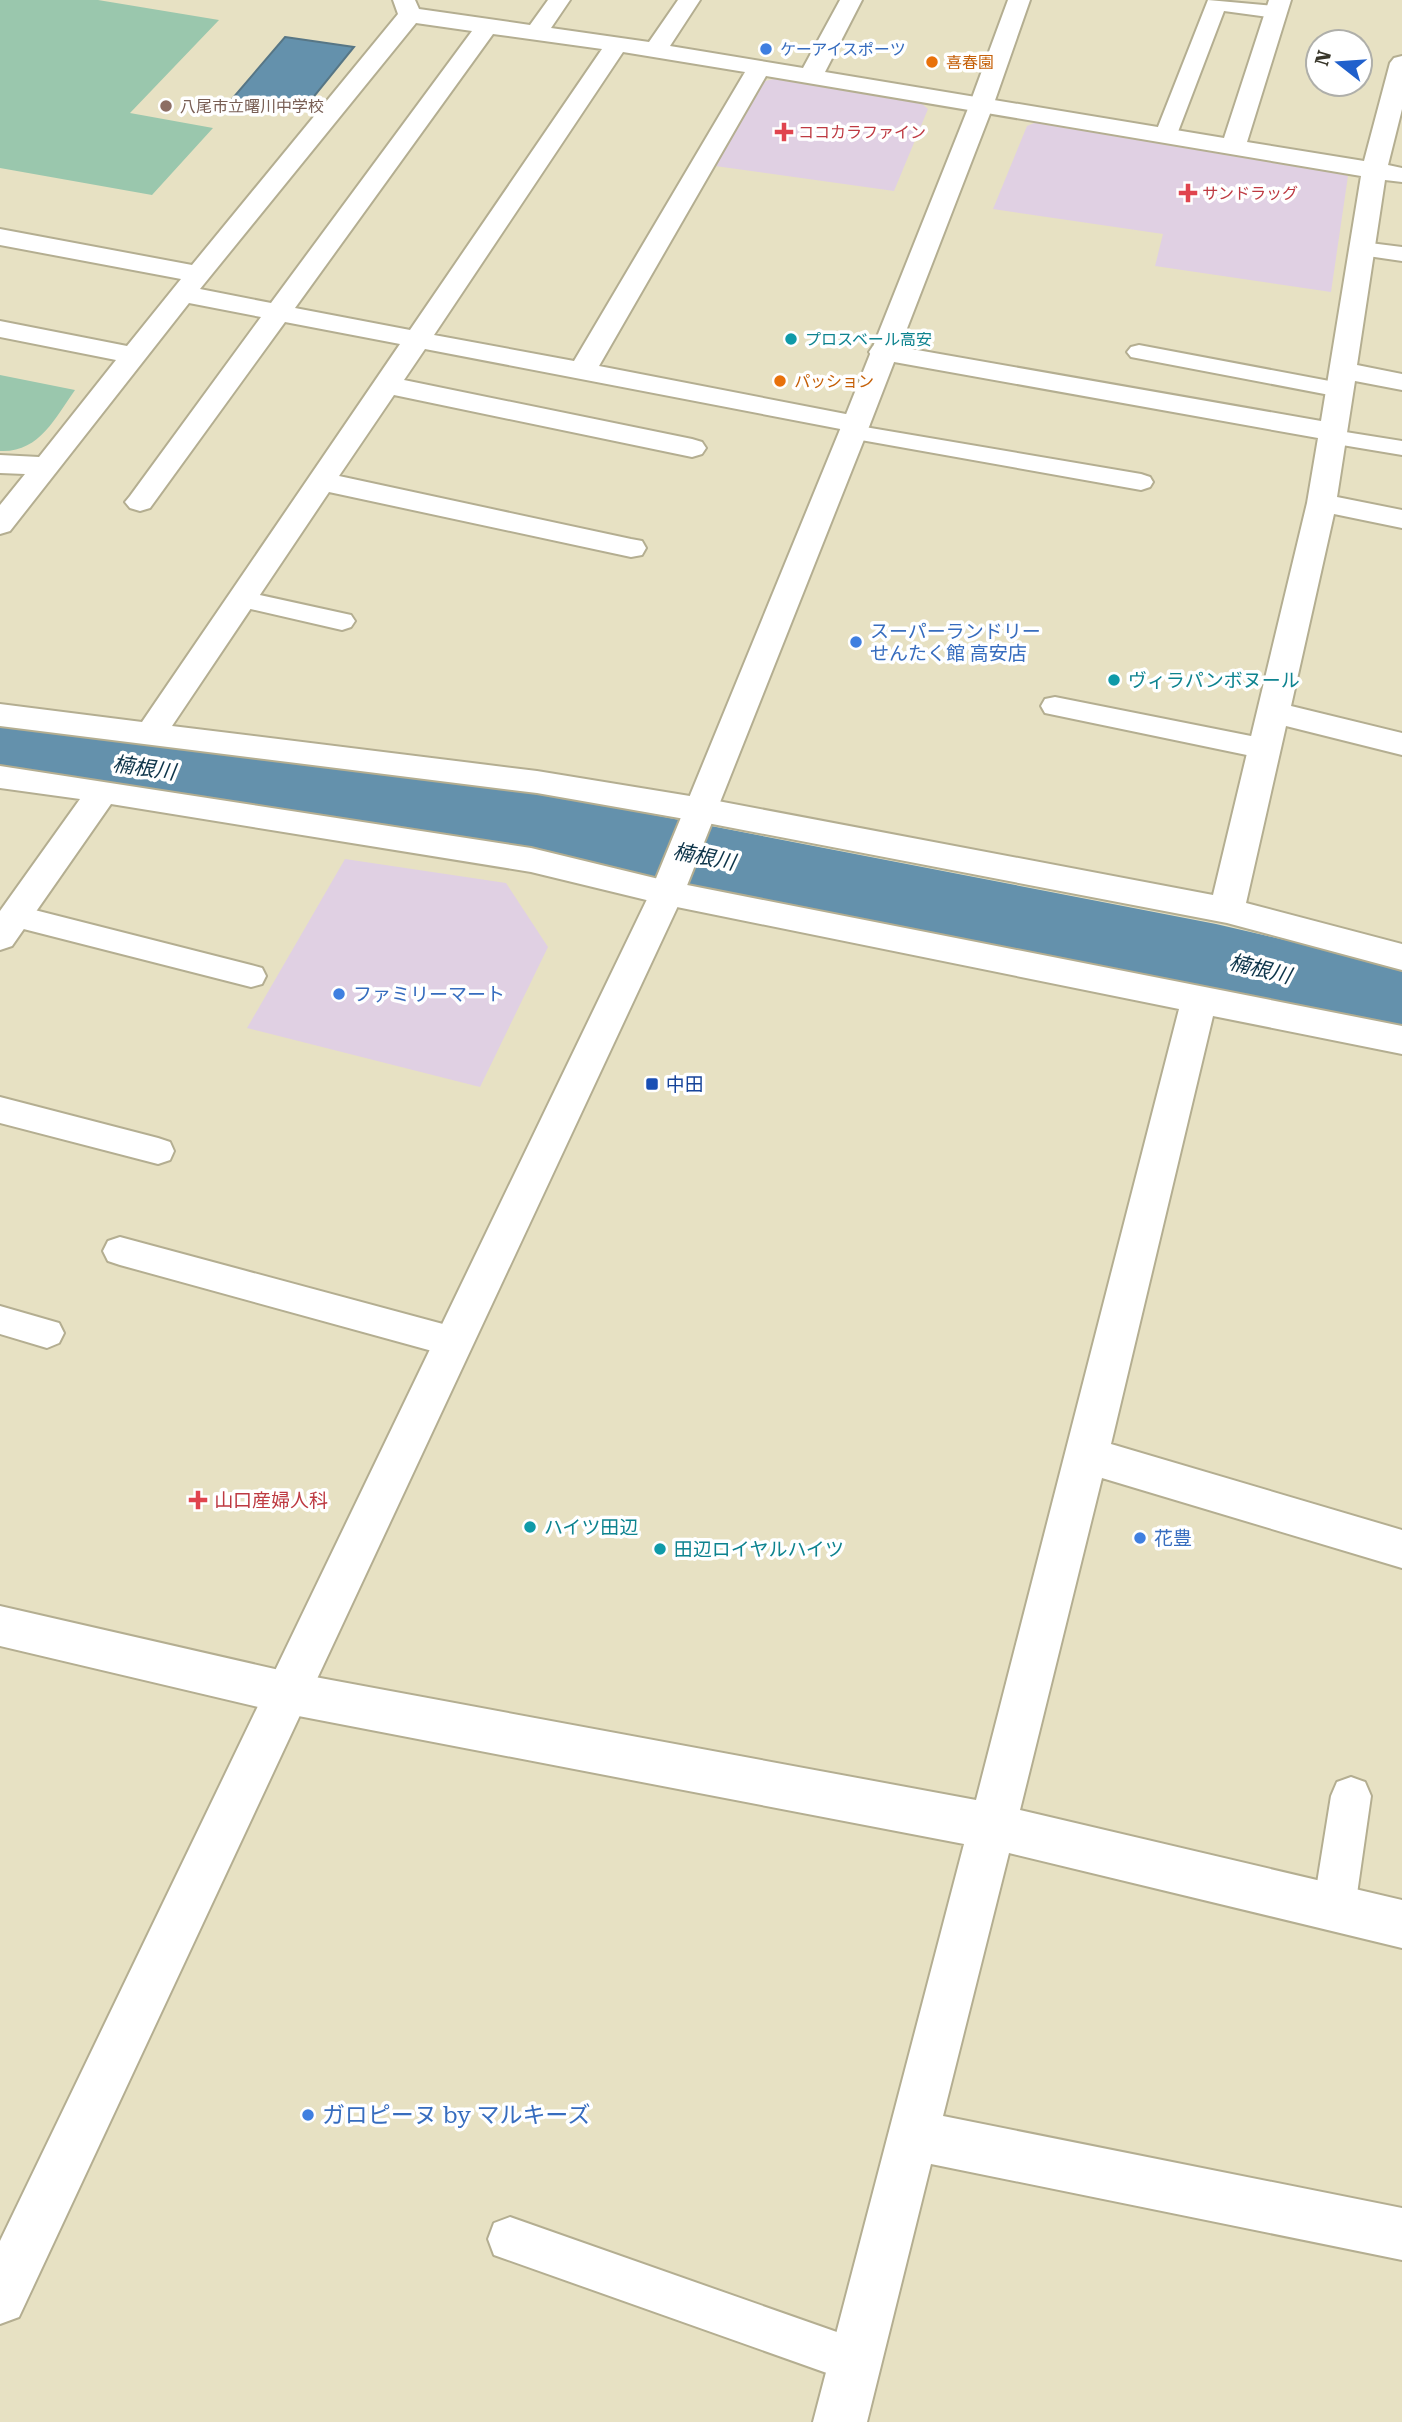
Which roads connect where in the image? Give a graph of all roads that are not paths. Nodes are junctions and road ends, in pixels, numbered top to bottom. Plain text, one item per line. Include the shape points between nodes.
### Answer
1 (559, 0) edge
2 (689, 0) edge
3 (851, 0) edge
4 (1019, 0) edge
5 (1217, 2) edge
6 (1278, 6) edge
7 (407, 8) edge
8 (487, 26) junction
9 (536, 33) junction
10 (617, 44) junction
11 (656, 50) junction
12 (1402, 65) edge
13 (759, 68) junction
14 (810, 77) junction
15 (981, 106) junction
16 (1394, 127) edge
17 (1165, 136) junction
18 (1233, 148) junction
19 (1388, 173) edge
20 (0, 237) edge
21 (1362, 249) junction
22 (1402, 254) edge
23 (190, 284) junction
24 (278, 313) junction
25 (0, 329) edge
26 (417, 339) junction
27 (883, 352) junction
28 (1139, 352) dead end
29 (133, 355) junction
30 (582, 371) junction
31 (1342, 381) junction
32 (1402, 382) edge
33 (386, 385) junction
34 (854, 428) junction
35 (1333, 435) junction
36 (692, 448) dead end
37 (1402, 449) edge
38 (0, 464) edge
39 (45, 466) junction
40 (321, 481) junction
41 (1141, 482) dead end
42 (140, 502) dead end
43 (1322, 503) junction
44 (1402, 519) edge
45 (0, 526) edge
46 (631, 548) dead end
47 (242, 599) junction
48 (342, 621) dead end
49 (1055, 706) dead end
50 (1275, 713) junction
51 (0, 715) edge
52 (151, 733) junction
53 (1402, 744) edge
54 (1266, 749) junction
55 (0, 777) edge
56 (103, 791) junction
57 (685, 851) junction
58 (1227, 910) junction
59 (8, 926) edge
60 (1402, 957) edge
61 (251, 976) dead end
62 (1199, 999) junction
63 (1402, 1040) edge
64 (0, 1110) edge
65 (158, 1151) dead end
66 (120, 1251) dead end
67 (0, 1320) edge
68 (47, 1333) dead end
69 (454, 1342) junction
70 (1087, 1455) junction
71 (1402, 1549) edge
72 (0, 1626) edge
73 (288, 1693) junction
74 (1351, 1796) dead end
75 (992, 1826) junction
76 (1334, 1908) junction
77 (1402, 1924) edge
78 (913, 2135) junction
79 (1402, 2234) edge
80 (510, 2239) dead end
81 (0, 2298) edge
82 (855, 2360) junction
83 (840, 2422) edge

1 - 9 street
2 - 11 street
3 - 14 street
4 - 15 street
5 - 6 lane
5 - 17 lane
6 - 18 street
7 - 8 street
7 - 23 street
8 - 9 street
8 - 24 street
9 - 10 street
10 - 11 street
10 - 26 street
11 - 13 street
12 - 16 street
13 - 14 street
13 - 30 street
14 - 15 street
15 - 17 street
15 - 27 street
16 - 19 street
17 - 18 street
18 - 19 street
19 - 21 street
20 - 23 street
21 - 22 lane
21 - 31 street
23 - 24 street
23 - 29 street
24 - 26 street
24 - 42 street
25 - 29 street
26 - 30 street
26 - 33 street
27 - 34 street
27 - 35 street
28 - 31 lane
29 - 39 street
30 - 34 street
31 - 32 street
31 - 35 street
33 - 36 street
33 - 40 street
34 - 41 lane
34 - 57 street
35 - 37 lane
35 - 43 street
38 - 39 street
39 - 45 street
40 - 46 street
40 - 47 street
43 - 44 street
43 - 50 street
47 - 48 lane
47 - 52 street
49 - 54 lane
50 - 53 street
50 - 54 street
51 - 52 street
52 - 57 street via 537,782
54 - 58 street
55 - 56 street
56 - 57 street via 531,860
56 - 59 street
57 - 58 street
57 - 62 street
57 - 69 street
58 - 60 street
59 - 61 lane
62 - 63 street
62 - 70 street
64 - 65 lane
66 - 69 lane
67 - 68 lane
69 - 73 street
70 - 71 street
70 - 75 street
72 - 73 street
73 - 75 street
73 - 81 street
74 - 76 lane
75 - 76 street
75 - 78 street
76 - 77 street
78 - 79 street
78 - 82 street
80 - 82 lane
82 - 83 street

